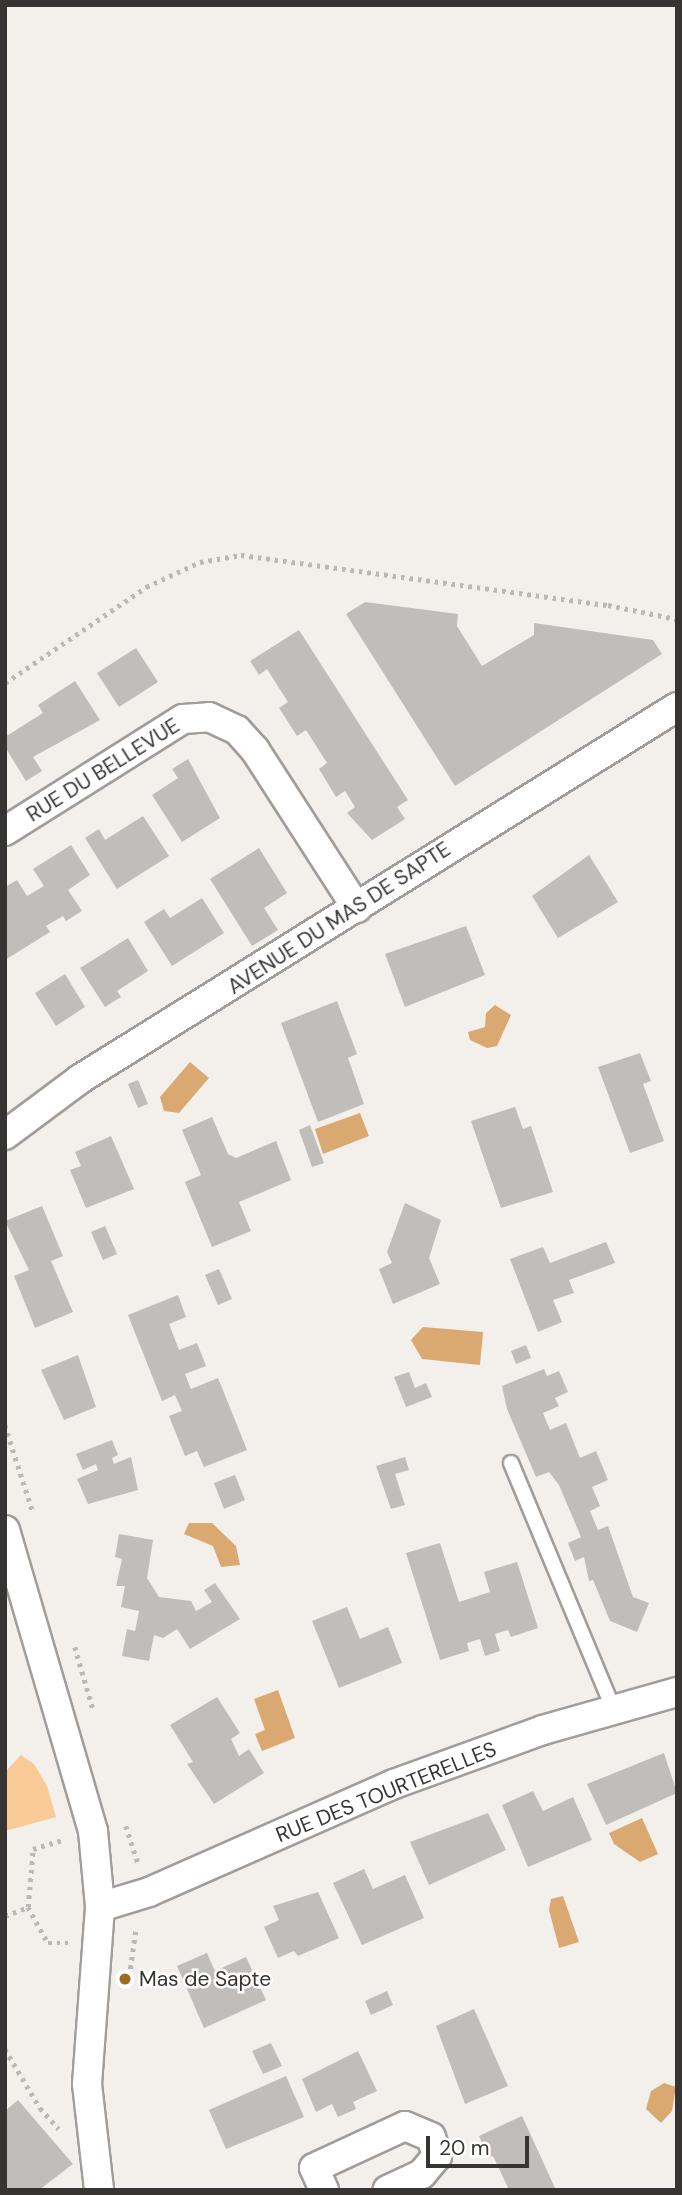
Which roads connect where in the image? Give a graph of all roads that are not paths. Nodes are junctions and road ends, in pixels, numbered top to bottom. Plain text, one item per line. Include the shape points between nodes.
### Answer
1 (677, 707) edge
2 (5, 831) edge
3 (357, 908) junction
4 (5, 1135) edge
5 (511, 1463) dead end
6 (5, 1530) edge
7 (677, 1692) edge
8 (614, 1710) junction
9 (100, 1907) junction
10 (99, 2190) edge
11 (324, 2190) edge
12 (387, 2190) edge

1 - 3 street, AVENUE DU MAS DE SAPTE
2 - 3 street, RUE DU BELLEVUE via 183,719 209,717 237,730 255,750
3 - 4 street, AVENUE DU MAS DE SAPTE via 80,1079
5 - 8 lane
6 - 9 street via 93,1831
7 - 8 street, RUE DES TOURTERELLES
8 - 9 street, RUE DES TOURTERELLES via 542,1730 394,1784 149,1892
9 - 10 street via 86,2046
11 - 12 street via 314,2168 405,2126 431,2137 437,2156 422,2174

